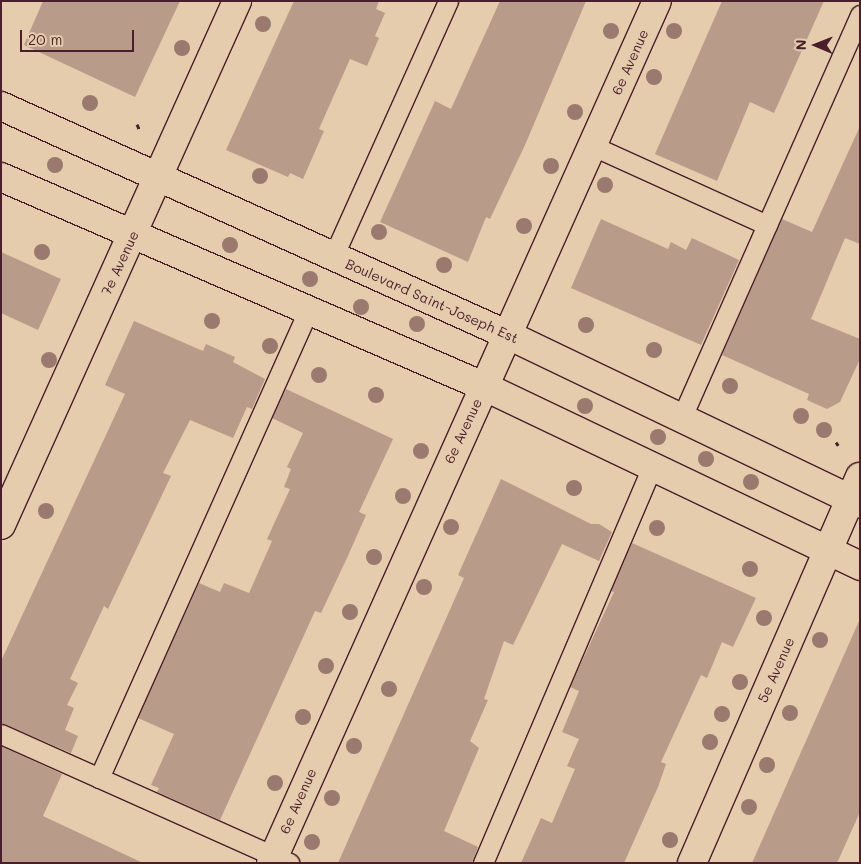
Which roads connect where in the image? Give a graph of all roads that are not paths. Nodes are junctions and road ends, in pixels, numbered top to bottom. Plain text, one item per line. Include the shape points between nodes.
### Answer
1 (237, 1) edge
2 (448, 1) edge
3 (657, 1) edge
4 (860, 14) edge
5 (1, 106) edge
6 (593, 146) junction
7 (1, 177) edge
8 (158, 178) junction
9 (767, 225) junction
10 (132, 236) junction
11 (333, 256) junction
12 (308, 311) junction
13 (508, 335) junction
14 (484, 386) junction
15 (681, 419) junction
16 (652, 467) junction
17 (856, 493) edge
18 (1, 525) edge
19 (828, 553) junction
20 (860, 566) edge
21 (1, 734) edge
22 (99, 778) junction
23 (278, 861) edge
24 (483, 863) edge
25 (692, 863) edge

1 - 8 street, 7e Avenue
2 - 11 lane
3 - 6 street, 6e Avenue
4 - 9 lane
5 - 8 street, Boulevard Saint-Joseph Est
6 - 9 lane
6 - 13 street, 6e Avenue
7 - 10 street
8 - 10 street, 7e Avenue
8 - 11 street, Boulevard Saint-Joseph Est
9 - 15 lane
10 - 12 street
10 - 18 street, 7e Avenue
11 - 13 street, Boulevard Saint-Joseph Est
12 - 14 street
12 - 22 lane
13 - 14 street, 6e Avenue
13 - 15 street, Boulevard Saint-Joseph Est
14 - 16 street
14 - 23 street, 6e Avenue
15 - 17 street, Boulevard Saint-Joseph Est
16 - 19 street
16 - 24 lane
17 - 19 street, 5e Avenue
19 - 20 street
19 - 25 street, 5e Avenue
21 - 22 lane
22 - 23 lane

